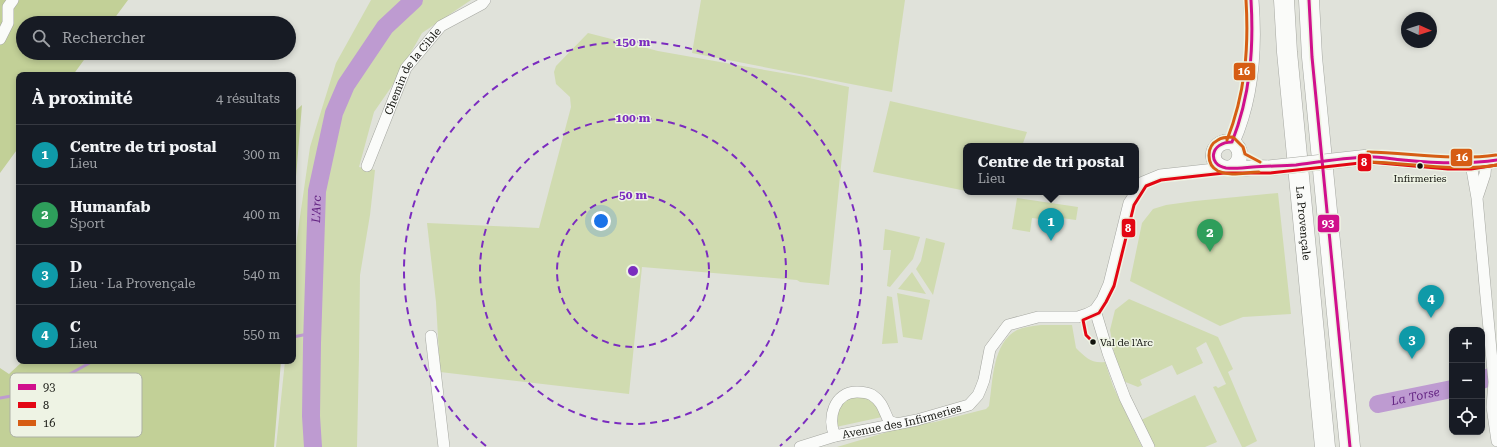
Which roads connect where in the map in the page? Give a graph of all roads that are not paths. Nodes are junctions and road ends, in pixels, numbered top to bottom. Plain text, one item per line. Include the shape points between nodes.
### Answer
1 (13, 0) edge
2 (485, 0) edge
3 (1251, 0) edge
4 (1284, 0) edge
5 (1309, 0) edge
6 (0, 39) edge
7 (1232, 142) junction
8 (1214, 152) junction
9 (1485, 162) edge
10 (1231, 164) junction
11 (367, 166) dead end
12 (1197, 170) junction
13 (1139, 188) edge
14 (1134, 195) edge
15 (1331, 258) junction
16 (1095, 310) junction
17 (431, 336) dead end
18 (897, 424) junction
19 (835, 436) junction
20 (1497, 441) edge
21 (444, 447) edge
22 (800, 447) edge
23 (1149, 447) edge
24 (1325, 447) edge
25 (1350, 447) edge
26 (1361, 447) edge

1 - 6 street via 8,7 8,23
2 - 11 street, Chemin de la Cible via 441,26 406,68
3 - 7 main road via 1254,40 1251,70 1242,116
4 - 24 highway, La Provençale
5 - 15 highway
7 - 8 main road via 1220,143
7 - 10 main road via 1239,150
8 - 10 main road via 1217,164
8 - 12 street
9 - 10 main road, bridge via 1448,164 1369,157 1263,168
9 - 20 street via 1477,198 1493,364 1492,407
10 - 12 street
12 - 13 street via 1160,176 1143,182
14 - 16 street via 1129,203 1109,284
15 - 25 highway
15 - 26 highway via 1356,388
16 - 18 street, Avenue des Infirmeries via 1078,317 1038,317 1008,325 990,349 983,384 969,405
16 - 23 street via 1125,398
17 - 21 street
18 - 19 street, Avenue des Infirmeries
18 - 19 street via 889,421 886,412 873,396 856,392 842,396 835,405 832,419
19 - 22 street, Avenue des Infirmeries

